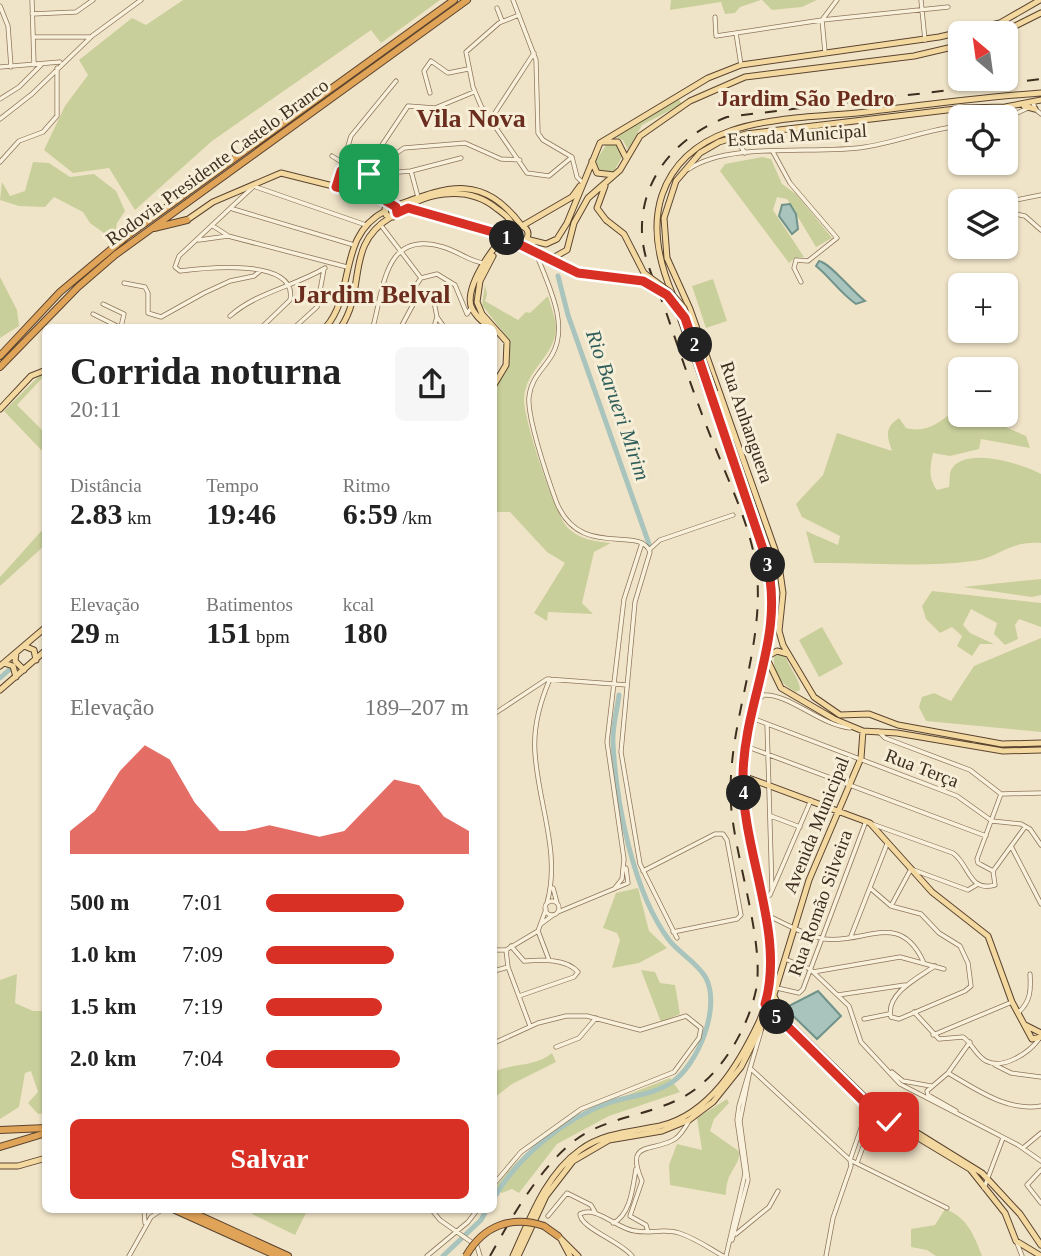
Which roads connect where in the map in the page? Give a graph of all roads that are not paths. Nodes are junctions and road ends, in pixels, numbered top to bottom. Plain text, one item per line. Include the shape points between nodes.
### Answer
1 (32, 0) edge
2 (93, 0) edge
3 (141, 0) edge
4 (454, 0) edge
5 (467, 0) edge
6 (513, 0) edge
7 (837, 0) edge
8 (921, 0) edge
9 (1037, 1) edge
10 (0, 6) edge
11 (948, 7) dead end
12 (497, 8) dead end
13 (922, 10) junction
14 (1041, 13) edge
15 (32, 15) junction
16 (519, 15) junction
17 (715, 17) dead end
18 (822, 20) junction
19 (502, 21) junction
20 (1018, 24) edge
21 (736, 33) junction
22 (33, 37) junction
23 (79, 37) junction
24 (92, 37) junction
25 (935, 38) junction
26 (926, 40) junction
27 (915, 42) junction
28 (84, 43) junction
29 (948, 48) edge
30 (938, 51) junction
31 (825, 52) junction
32 (534, 54) junction
33 (804, 55) junction
34 (914, 56) junction
35 (787, 58) junction
36 (62, 62) junction
37 (48, 63) junction
38 (42, 64) junction
39 (34, 65) junction
40 (741, 65) junction
41 (0, 67) edge
42 (12, 67) junction
43 (56, 68) junction
44 (806, 68) junction
45 (468, 69) junction
46 (787, 70) junction
47 (396, 81) dead end
48 (474, 92) junction
49 (430, 93) dead end
50 (679, 93) junction
51 (1040, 93) edge
52 (1022, 95) junction
53 (0, 99) edge
54 (1004, 99) junction
55 (690, 101) junction
56 (962, 102) junction
57 (1035, 104) edge
58 (1005, 105) edge
59 (948, 110) edge
60 (1018, 112) edge
61 (1041, 114) edge
62 (0, 119) edge
63 (490, 120) junction
64 (948, 129) edge
65 (746, 134) junction
66 (600, 143) junction
67 (773, 152) junction
68 (747, 154) junction
69 (332, 156) dead end
70 (572, 157) junction
71 (461, 158) dead end
72 (592, 158) junction
73 (626, 158) junction
74 (520, 160) junction
75 (0, 162) edge
76 (343, 163) junction
77 (341, 171) junction
78 (372, 171) junction
79 (411, 171) junction
80 (616, 174) junction
81 (681, 175) junction
82 (609, 181) junction
83 (582, 183) junction
84 (255, 185) junction
85 (336, 187) junction
86 (418, 197) junction
87 (1041, 197) edge
88 (378, 198) junction
89 (1018, 201) edge
90 (393, 205) junction
91 (180, 206) junction
92 (408, 208) junction
93 (233, 209) junction
94 (385, 211) junction
95 (1018, 213) edge
96 (394, 215) junction
97 (187, 220) junction
98 (380, 224) junction
99 (366, 225) junction
100 (213, 226) junction
101 (524, 227) junction
102 (513, 229) junction
103 (1041, 230) edge
104 (143, 234) junction
105 (228, 236) junction
106 (501, 236) junction
107 (197, 240) junction
108 (515, 241) junction
109 (539, 242) junction
110 (354, 245) junction
111 (400, 250) junction
112 (534, 250) junction
113 (549, 258) junction
114 (484, 264) junction
115 (325, 266) junction
116 (541, 266) junction
117 (345, 269) junction
118 (260, 271) junction
119 (357, 272) junction
120 (421, 278) junction
121 (802, 282) dead end
122 (124, 283) dead end
123 (288, 283) junction
124 (416, 299) junction
125 (674, 300) junction
126 (688, 303) junction
127 (103, 304) dead end
128 (474, 311) junction
129 (93, 314) dead end
130 (230, 316) dead end
131 (437, 317) junction
132 (114, 324) edge
133 (121, 324) edge
134 (265, 324) edge
135 (298, 324) edge
136 (328, 324) edge
137 (342, 324) edge
138 (374, 324) edge
139 (403, 324) edge
140 (435, 324) edge
141 (442, 324) edge
142 (486, 324) edge
143 (487, 324) edge
144 (497, 334) edge
145 (497, 334) edge
146 (0, 356) edge
147 (0, 367) edge
148 (42, 370) edge
149 (497, 378) edge
150 (497, 379) edge
151 (714, 396) junction
152 (0, 409) edge
153 (739, 450) junction
154 (736, 475) junction
155 (733, 515) dead end
156 (641, 541) junction
157 (650, 550) junction
158 (42, 630) edge
159 (24, 646) junction
160 (16, 653) junction
161 (42, 654) edge
162 (788, 654) junction
163 (766, 657) junction
164 (36, 660) junction
165 (18, 664) junction
166 (1, 665) edge
167 (30, 665) junction
168 (24, 670) junction
169 (550, 679) junction
170 (14, 680) junction
171 (804, 680) junction
172 (615, 684) junction
173 (627, 685) junction
174 (781, 688) junction
175 (0, 690) edge
176 (776, 696) junction
177 (793, 696) junction
178 (755, 703) junction
179 (819, 711) junction
180 (497, 712) edge
181 (840, 715) junction
182 (814, 716) junction
183 (752, 718) junction
184 (767, 723) junction
185 (898, 725) junction
186 (853, 728) junction
187 (878, 730) junction
188 (863, 731) junction
189 (897, 733) junction
190 (896, 741) junction
191 (1041, 743) edge
192 (748, 747) junction
193 (1041, 750) edge
194 (769, 753) junction
195 (860, 758) junction
196 (743, 776) junction
197 (770, 785) junction
198 (849, 785) junction
199 (1041, 793) edge
200 (1002, 794) junction
201 (811, 800) junction
202 (839, 811) junction
203 (771, 816) junction
204 (992, 821) junction
205 (868, 822) junction
206 (1025, 826) junction
207 (800, 827) junction
208 (889, 830) junction
209 (986, 836) junction
210 (885, 842) junction
211 (1041, 845) edge
212 (1011, 846) junction
213 (624, 859) junction
214 (911, 869) junction
215 (643, 871) junction
216 (993, 871) junction
217 (929, 874) junction
218 (774, 882) junction
219 (923, 882) junction
220 (978, 884) junction
221 (552, 886) junction
222 (870, 888) junction
223 (614, 889) junction
224 (761, 897) junction
225 (547, 903) junction
226 (557, 903) junction
227 (573, 904) junction
228 (1041, 904) edge
229 (891, 906) junction
230 (546, 909) junction
231 (555, 914) junction
232 (769, 916) dead end
233 (541, 924) junction
234 (794, 926) junction
235 (538, 931) junction
236 (673, 932) junction
237 (851, 936) junction
238 (677, 938) dead end
239 (821, 938) junction
240 (511, 946) junction
241 (497, 950) edge
242 (506, 950) junction
243 (783, 958) junction
244 (549, 960) junction
245 (923, 961) junction
246 (934, 966) junction
247 (508, 967) junction
248 (944, 969) dead end
249 (497, 970) edge
250 (812, 970) junction
251 (1030, 974) dead end
252 (907, 985) junction
253 (775, 987) junction
254 (771, 993) junction
255 (838, 995) junction
256 (519, 996) junction
257 (1012, 1002) junction
258 (767, 1007) junction
259 (914, 1012) junction
260 (1018, 1013) junction
261 (889, 1014) junction
262 (776, 1016) junction
263 (596, 1018) junction
264 (766, 1019) junction
265 (864, 1019) dead end
266 (530, 1026) junction
267 (761, 1031) junction
268 (933, 1035) junction
269 (1038, 1035) edge
270 (497, 1042) edge
271 (970, 1042) junction
272 (556, 1047) dead end
273 (742, 1053) junction
274 (993, 1064) junction
275 (741, 1066) junction
276 (749, 1069) junction
277 (887, 1070) junction
278 (759, 1073) junction
279 (948, 1073) junction
280 (1041, 1077) edge
281 (931, 1086) junction
282 (722, 1089) junction
283 (870, 1105) junction
284 (700, 1106) junction
285 (1041, 1106) edge
286 (879, 1115) junction
287 (961, 1115) junction
288 (689, 1120) junction
289 (863, 1120) junction
290 (871, 1125) junction
291 (675, 1127) junction
292 (42, 1128) edge
293 (42, 1129) edge
294 (0, 1132) edge
295 (1041, 1133) edge
296 (1003, 1138) junction
297 (0, 1141) edge
298 (671, 1141) junction
299 (11, 1143) junction
300 (0, 1147) edge
301 (1023, 1148) junction
302 (42, 1159) edge
303 (850, 1160) junction
304 (1041, 1162) edge
305 (857, 1163) junction
306 (0, 1166) edge
307 (851, 1167) junction
308 (636, 1169) junction
309 (1039, 1171) edge
310 (989, 1179) junction
311 (497, 1180) edge
312 (984, 1188) junction
313 (778, 1191) dead end
314 (1041, 1203) edge
315 (947, 1208) dead end
316 (595, 1212) junction
317 (144, 1213) edge
318 (158, 1213) edge
319 (175, 1213) edge
320 (181, 1213) edge
321 (194, 1213) edge
322 (434, 1213) edge
323 (475, 1213) edge
324 (1020, 1214) junction
325 (548, 1216) dead end
326 (190, 1218) junction
327 (1010, 1221) junction
328 (611, 1223) junction
329 (145, 1225) junction
330 (646, 1225) junction
331 (664, 1230) junction
332 (459, 1231) junction
333 (648, 1232) junction
334 (1031, 1232) junction
335 (733, 1235) junction
336 (558, 1236) junction
337 (1016, 1241) junction
338 (1041, 1245) edge
339 (1024, 1247) junction
340 (1037, 1255) edge
341 (129, 1256) edge
342 (277, 1256) edge
343 (288, 1256) edge
344 (427, 1256) edge
345 (466, 1256) edge
346 (480, 1256) edge
347 (513, 1256) edge
348 (518, 1256) edge
349 (570, 1256) edge
350 (578, 1256) edge
351 (632, 1256) edge
352 (725, 1256) edge
353 (826, 1256) edge
354 (1022, 1256) edge

1 - 15 street
2 - 15 street via 76,12
3 - 24 street
4 - 146 highway, Rodovia Presidente Castelo Branco via 127,236 61,292
5 - 91 highway, Rodovia Presidente Castelo Branco
6 - 16 street
7 - 18 street
8 - 13 street
9 - 25 main road via 1000,23
10 - 42 street via 8,26
11 - 13 street
12 - 19 street
13 - 18 street
13 - 26 street
14 - 20 main road
15 - 22 street
16 - 19 street
16 - 32 street
17 - 21 street via 716,36
18 - 21 street
18 - 31 street
19 - 45 street via 466,54
21 - 40 street
22 - 23 street
22 - 39 street
23 - 24 street
23 - 28 street
24 - 28 street
25 - 26 main road
25 - 30 main road via 932,46
26 - 27 main road
27 - 31 main road
27 - 34 main road via 922,49
28 - 36 street
29 - 30 main road
30 - 34 main road
31 - 33 main road
32 - 63 street
32 - 70 street via 538,133
33 - 35 main road
33 - 44 main road via 798,63
34 - 44 main road
35 - 40 main road
35 - 46 main road via 792,64
36 - 37 street
36 - 43 street
37 - 38 street
37 - 43 street
38 - 39 street
38 - 53 street
39 - 42 street
40 - 50 main road
41 - 42 street
43 - 62 street
43 - 75 street via 57,116 43,132 17,143
44 - 46 main road
45 - 48 street
45 - 49 street via 448,73 431,61 424,71
46 - 55 main road via 741,78
47 - 76 street via 351,136
48 - 63 street
48 - 78 street via 435,108 410,105 378,151
50 - 55 main road via 681,101
50 - 66 main road
51 - 52 main road, Estrada Municipal
51 - 57 main road
52 - 54 main road
52 - 56 main road, Estrada Municipal
54 - 56 main road
54 - 58 main road
55 - 73 main road via 640,136
56 - 125 main road, Estrada Municipal via 761,124 701,144 671,176 657,214 661,259
57 - 60 street
57 - 61 street
59 - 65 main road, Rua Anhanguera
63 - 74 street
64 - 67 street, Estrada Municipal via 866,147
65 - 68 street via 739,144
65 - 81 main road, Rua Anhanguera via 706,149
66 - 72 main road
66 - 73 main road via 616,141
67 - 68 street, Estrada Municipal
67 - 121 street via 790,183 837,238 808,261 796,260 794,268
68 - 81 street, Estrada Municipal via 705,160
69 - 76 street
70 - 74 street via 549,176 527,173
70 - 83 street
71 - 79 street
72 - 80 main road via 597,173
72 - 83 main road
73 - 80 main road
74 - 78 street via 501,159 465,143 404,148
76 - 77 street
77 - 78 street via 365,175
77 - 85 street
79 - 86 street
79 - 88 street via 383,174
80 - 82 main road
81 - 126 main road, Rua Anhanguera via 669,198 663,231 667,258
82 - 113 main road via 584,203 567,250
82 - 151 main road, bridge via 597,202 598,211 624,234 644,273 684,308
83 - 101 main road via 572,197
83 - 109 main road via 560,235 549,243
84 - 85 main road via 287,173
84 - 93 street
84 - 97 main road via 213,202
84 - 99 street
85 - 88 main road
86 - 90 main road
86 - 101 main road via 451,187 475,189 499,202
87 - 89 street
88 - 90 main road
88 - 94 main road
90 - 94 main road
90 - 96 main road
91 - 97 highway via 177,219
91 - 104 highway, Rodovia Presidente Castelo Branco
92 - 96 main road
92 - 102 main road via 441,194 468,193 484,198 511,220
92 - 106 street
93 - 100 street
93 - 110 street
94 - 96 main road
94 - 99 main road
95 - 103 street
96 - 98 main road
97 - 104 highway
98 - 111 street
98 - 119 main road via 363,245
99 - 110 main road
100 - 105 street
100 - 107 street
101 - 102 main road
101 - 108 main road via 527,237
101 - 109 main road
102 - 106 main road
102 - 108 main road
104 - 147 highway, Rodovia Presidente Castelo Branco via 78,286
105 - 107 street
105 - 115 street
106 - 108 street
106 - 114 main road
107 - 118 street via 177,259 178,271 216,267
108 - 112 main road
108 - 128 main road via 501,243 485,269
109 - 112 main road via 529,240
110 - 117 main road
111 - 114 street via 417,242 431,243
111 - 120 street
111 - 138 street via 388,273
112 - 113 main road
112 - 116 street
113 - 116 street
113 - 151 main road, bridge via 590,276 639,280 667,295 685,318
114 - 128 main road via 472,292
115 - 117 street
115 - 123 street
115 - 135 street via 317,307
116 - 156 street via 559,333 554,351 531,384 529,403 555,499 564,517 581,534
117 - 119 main road
117 - 136 main road via 338,309
118 - 122 street via 204,293 161,317 148,313 145,287
118 - 123 street
119 - 137 main road
120 - 124 street via 415,287
120 - 128 street via 435,274 449,279 466,313
123 - 130 street via 249,301
123 - 134 street via 288,302
124 - 131 street via 430,298
124 - 139 street
125 - 126 main road via 678,294
125 - 154 main road, Estrada Municipal
126 - 153 main road, Rua Anhanguera
127 - 133 street via 124,314
128 - 142 main road
128 - 143 main road
129 - 132 street
131 - 140 street
131 - 141 street
144 - 150 main road via 508,345 506,365
145 - 149 main road via 505,349
148 - 152 main road
151 - 153 main road
151 - 154 main road
153 - 162 main road, Rua Anhanguera via 778,558 783,593 780,634
154 - 163 main road, Estrada Municipal via 771,577 773,619
155 - 157 street via 660,540
156 - 157 street
156 - 172 street via 626,590
157 - 173 street via 635,602
158 - 159 main road
159 - 160 main road
159 - 164 main road via 34,650
160 - 165 main road
160 - 166 main road
161 - 164 main road
162 - 163 main road via 777,651
162 - 171 main road, Rua Anhanguera
163 - 174 main road
163 - 178 main road, Estrada Municipal
164 - 167 main road
165 - 167 main road
165 - 168 main road
166 - 170 main road via 15,668
167 - 168 main road
168 - 170 main road
169 - 172 street
169 - 180 street
169 - 221 street via 534,743
170 - 175 main road
171 - 177 main road via 802,691
171 - 181 main road, Rua Anhanguera via 818,701
172 - 173 street
172 - 213 street via 607,742
173 - 215 street via 621,752
174 - 176 street
174 - 177 main road
176 - 178 street via 761,696
176 - 182 street
177 - 179 main road
178 - 183 main road, Estrada Municipal
179 - 182 street
179 - 186 main road
181 - 185 main road via 869,714
181 - 188 main road, Rua Anhanguera
182 - 186 street
183 - 184 street, Rua Terça
183 - 192 main road, Estrada Municipal
184 - 194 street
184 - 195 street, Rua Terça
185 - 189 street
185 - 191 main road via 1002,744
186 - 188 main road
187 - 188 main road
187 - 189 main road
187 - 190 street
188 - 195 main road, Avenida Municipal
189 - 190 street
189 - 193 main road via 1003,751
190 - 200 street via 970,770
192 - 194 street
192 - 196 main road, Estrada Municipal
194 - 197 street
194 - 198 street
195 - 198 main road, Avenida Municipal
195 - 204 street, Rua Terça via 963,799
196 - 197 main road
196 - 224 main road, Estrada Municipal
197 - 201 main road
197 - 203 street
198 - 202 main road, Avenida Municipal
198 - 209 street
199 - 200 street
200 - 204 street
201 - 202 main road
201 - 207 street
202 - 205 main road
202 - 234 main road, Avenida Municipal
203 - 207 street
203 - 218 street
204 - 206 street, Rua Terça
204 - 209 street
205 - 208 street
205 - 210 main road
205 - 239 street, Rua Romão Silveira
206 - 211 street
206 - 212 street
207 - 218 street
208 - 210 street
208 - 220 street via 953,853
209 - 216 street via 977,861
210 - 214 main road
210 - 222 street
212 - 216 street
212 - 228 street
213 - 223 street via 622,879
213 - 223 street via 629,880
214 - 217 street
214 - 219 main road
214 - 229 street
215 - 236 street
215 - 236 street via 715,834 723,834 727,840 741,915
216 - 220 street via 995,885
217 - 219 street
217 - 220 street via 968,890
218 - 224 street via 772,891
219 - 257 main road via 988,936
221 - 225 street
221 - 226 street
222 - 229 street
222 - 237 street
223 - 227 street
224 - 254 main road, Estrada Municipal
225 - 226 street
225 - 230 street
226 - 227 street
226 - 231 street
227 - 231 street
229 - 259 street via 921,914 939,933 956,942 964,951 972,979 968,989
230 - 231 street
230 - 233 street
231 - 233 street
232 - 234 street
233 - 235 street
234 - 239 street
234 - 243 main road, Avenida Municipal
235 - 240 street
235 - 244 street
236 - 238 street
237 - 239 street
237 - 245 street via 899,935 912,942
239 - 250 street, Rua Romão Silveira
240 - 242 street
240 - 244 street via 524,961
241 - 242 street
242 - 247 street
243 - 250 street
243 - 253 main road, Avenida Municipal
244 - 256 street via 575,968 577,976
245 - 246 street
245 - 250 street via 900,957
246 - 248 street
246 - 252 street
247 - 249 street
247 - 256 street
250 - 253 street, Rua Romão Silveira via 799,993
250 - 255 street
251 - 260 street via 1031,993
252 - 255 street
252 - 261 street
253 - 254 main road
254 - 258 main road
254 - 283 main road via 781,1014
255 - 277 street via 852,1011 861,1042
256 - 266 street
257 - 260 main road
257 - 268 street
258 - 262 main road
258 - 264 main road
258 - 273 main road
259 - 261 street via 899,1019
259 - 268 street
260 - 269 main road
261 - 265 street
262 - 264 main road
262 - 283 main road
263 - 266 street via 566,1016
263 - 272 street via 579,1038
263 - 311 street via 640,1030 682,1016 699,1025 699,1038 674,1072 581,1109 521,1152
264 - 267 main road
266 - 270 street
267 - 275 main road
267 - 276 street
268 - 271 street via 946,1041 963,1037
269 - 274 street via 1030,1049
271 - 274 street via 983,1060
271 - 279 street
273 - 275 main road
273 - 282 main road
274 - 280 street via 1011,1073
275 - 276 main road
275 - 282 main road
276 - 278 street
276 - 278 street
276 - 335 street via 737,1116 746,1174
277 - 281 street via 903,1081
277 - 287 street via 900,1084
278 - 303 street
279 - 281 street
279 - 285 street via 994,1100
281 - 287 street via 927,1093
282 - 284 main road
282 - 288 main road
283 - 286 main road
283 - 289 street
283 - 310 main road via 970,1163
284 - 291 main road
284 - 347 main road via 666,1124 604,1137 576,1153 552,1179
286 - 290 street
286 - 312 main road via 970,1168
287 - 296 street
288 - 291 main road
288 - 298 street
289 - 290 street
289 - 303 street
290 - 305 street
291 - 298 street
291 - 348 main road via 609,1140 573,1161 546,1196
292 - 294 highway
293 - 299 highway
295 - 301 street
296 - 301 street
296 - 310 street
297 - 299 highway
298 - 308 street via 642,1150
299 - 300 highway
301 - 304 street
302 - 306 main road
303 - 305 street
303 - 307 street
304 - 309 street
305 - 307 street
305 - 315 street
307 - 353 street
308 - 328 street via 636,1182 623,1215
308 - 330 street via 642,1181 630,1216
309 - 314 street via 1027,1185
310 - 312 street
310 - 324 main road
312 - 327 main road
313 - 335 street via 769,1207
316 - 325 street via 567,1193
316 - 328 street
316 - 351 street via 582,1212 579,1219
317 - 329 street
318 - 329 street
319 - 326 highway
320 - 326 highway
321 - 343 highway
322 - 332 street
323 - 332 street
324 - 327 main road
324 - 334 main road
326 - 342 highway
327 - 337 main road
328 - 333 street
329 - 341 street
330 - 331 street
330 - 333 street
331 - 333 street
331 - 352 street via 688,1236
332 - 344 street
332 - 346 street via 477,1246
334 - 338 main road
334 - 339 main road via 1032,1240
335 - 352 street
336 - 345 highway, bridge via 525,1221 500,1224 478,1238
336 - 349 main road
336 - 350 main road
337 - 339 main road
337 - 354 street
339 - 340 main road

